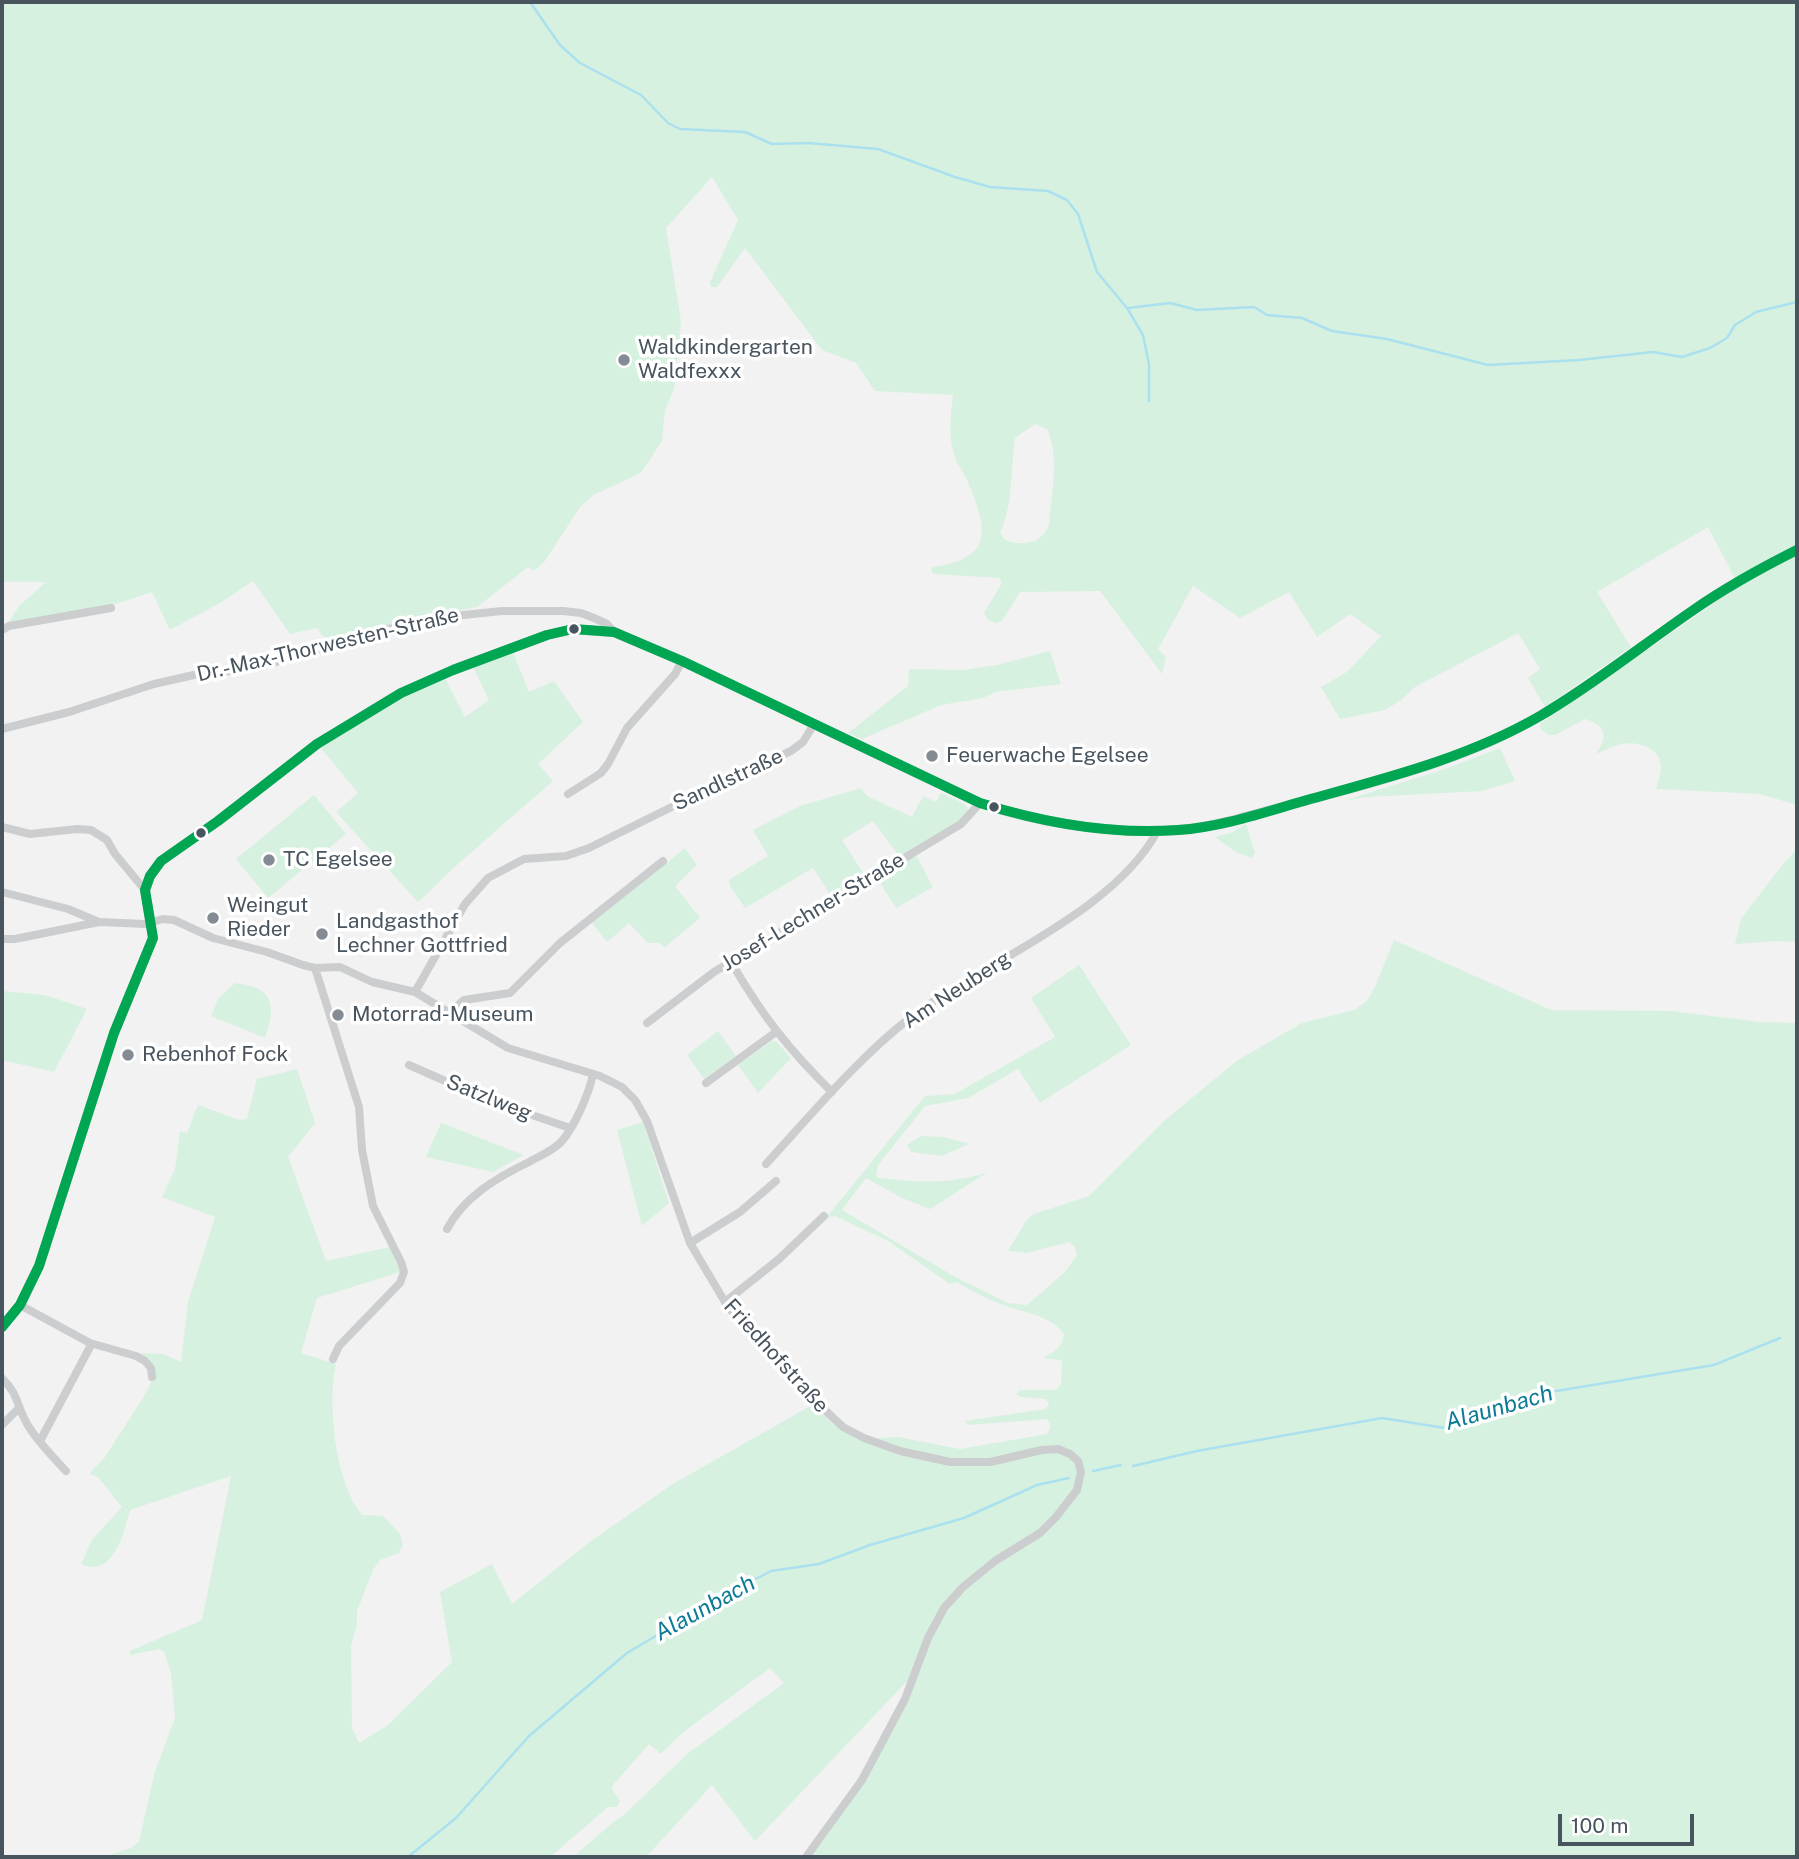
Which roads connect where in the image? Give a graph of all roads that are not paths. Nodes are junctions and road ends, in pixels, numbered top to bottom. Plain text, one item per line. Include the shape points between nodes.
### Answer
1 (1797, 550) edge
2 (111, 608) dead end
3 (2, 631) edge
4 (614, 632) junction
5 (682, 661) junction
6 (814, 724) junction
7 (2, 729) edge
8 (568, 794) dead end
9 (980, 803) junction
10 (2, 827) edge
11 (1158, 830) junction
12 (663, 861) dead end
13 (145, 890) junction
14 (2, 892) edge
15 (99, 922) junction
16 (152, 923) junction
17 (2, 939) edge
18 (730, 962) junction
19 (315, 968) junction
20 (415, 992) junction
21 (453, 1015) junction
22 (647, 1023) dead end
23 (776, 1032) junction
24 (409, 1065) dead end
25 (593, 1074) junction
26 (706, 1083) dead end
27 (832, 1092) junction
28 (570, 1128) junction
29 (766, 1164) dead end
30 (776, 1181) dead end
31 (824, 1216) dead end
32 (447, 1229) dead end
33 (690, 1243) junction
34 (725, 1302) junction
35 (20, 1305) junction
36 (2, 1327) edge
37 (90, 1343) junction
38 (333, 1359) dead end
39 (152, 1377) dead end
40 (2, 1378) edge
41 (18, 1409) junction
42 (2, 1425) edge
43 (40, 1441) junction
44 (66, 1471) dead end
45 (806, 1857) edge

1 - 11 street via 1735,583 1575,694 1507,734 1416,769 1340,791 1204,826
2 - 3 street
4 - 5 street
4 - 7 street, Dr.-Max-Thorwesten-Straße via 594,618 563,611 444,617 273,663 154,684
4 - 13 street via 573,629 547,635 401,693 317,744 161,861
5 - 6 street
5 - 8 street via 627,728 601,773
6 - 9 street
6 - 20 street, Sandlstraße via 791,751 589,848 566,856 524,859 488,878 465,904
9 - 11 street via 1056,822
9 - 18 street, Josef-Lechner-Straße via 961,824
10 - 13 street via 30,834 91,830 107,840
11 - 27 street, Am Neuberg via 1139,861 1110,888 910,1018
12 - 21 street via 560,943 510,993 464,1000
13 - 16 street
14 - 15 street
15 - 16 street
15 - 17 street
16 - 19 street via 174,920 213,938
16 - 35 street via 150,948 114,1033 48,1242
18 - 22 street, Josef-Lechner-Straße
18 - 23 street
19 - 20 street via 340,967 372,982
19 - 38 street via 359,1107 373,1206 404,1272 400,1283 339,1346
20 - 21 street, Friedhofstraße
21 - 25 street, Friedhofstraße via 508,1048
23 - 26 street
23 - 27 street
24 - 28 street, Satzlweg via 488,1100
25 - 28 street
25 - 33 street, Friedhofstraße via 622,1087 635,1100 647,1121
27 - 29 street, Am Neuberg
28 - 32 street via 553,1149 469,1199
30 - 33 street via 740,1212
31 - 34 street
33 - 34 street, Friedhofstraße
34 - 45 street, Friedhofstraße via 823,1410 864,1438 950,1462 990,1462 1058,1450 1078,1461 1081,1472 1071,1500 1040,1533 953,1595 936,1621 905,1699 862,1780
35 - 36 street
35 - 37 street
37 - 39 street via 136,1356 145,1361
37 - 43 street
40 - 41 street via 13,1389
41 - 42 street
41 - 43 street
43 - 44 street

